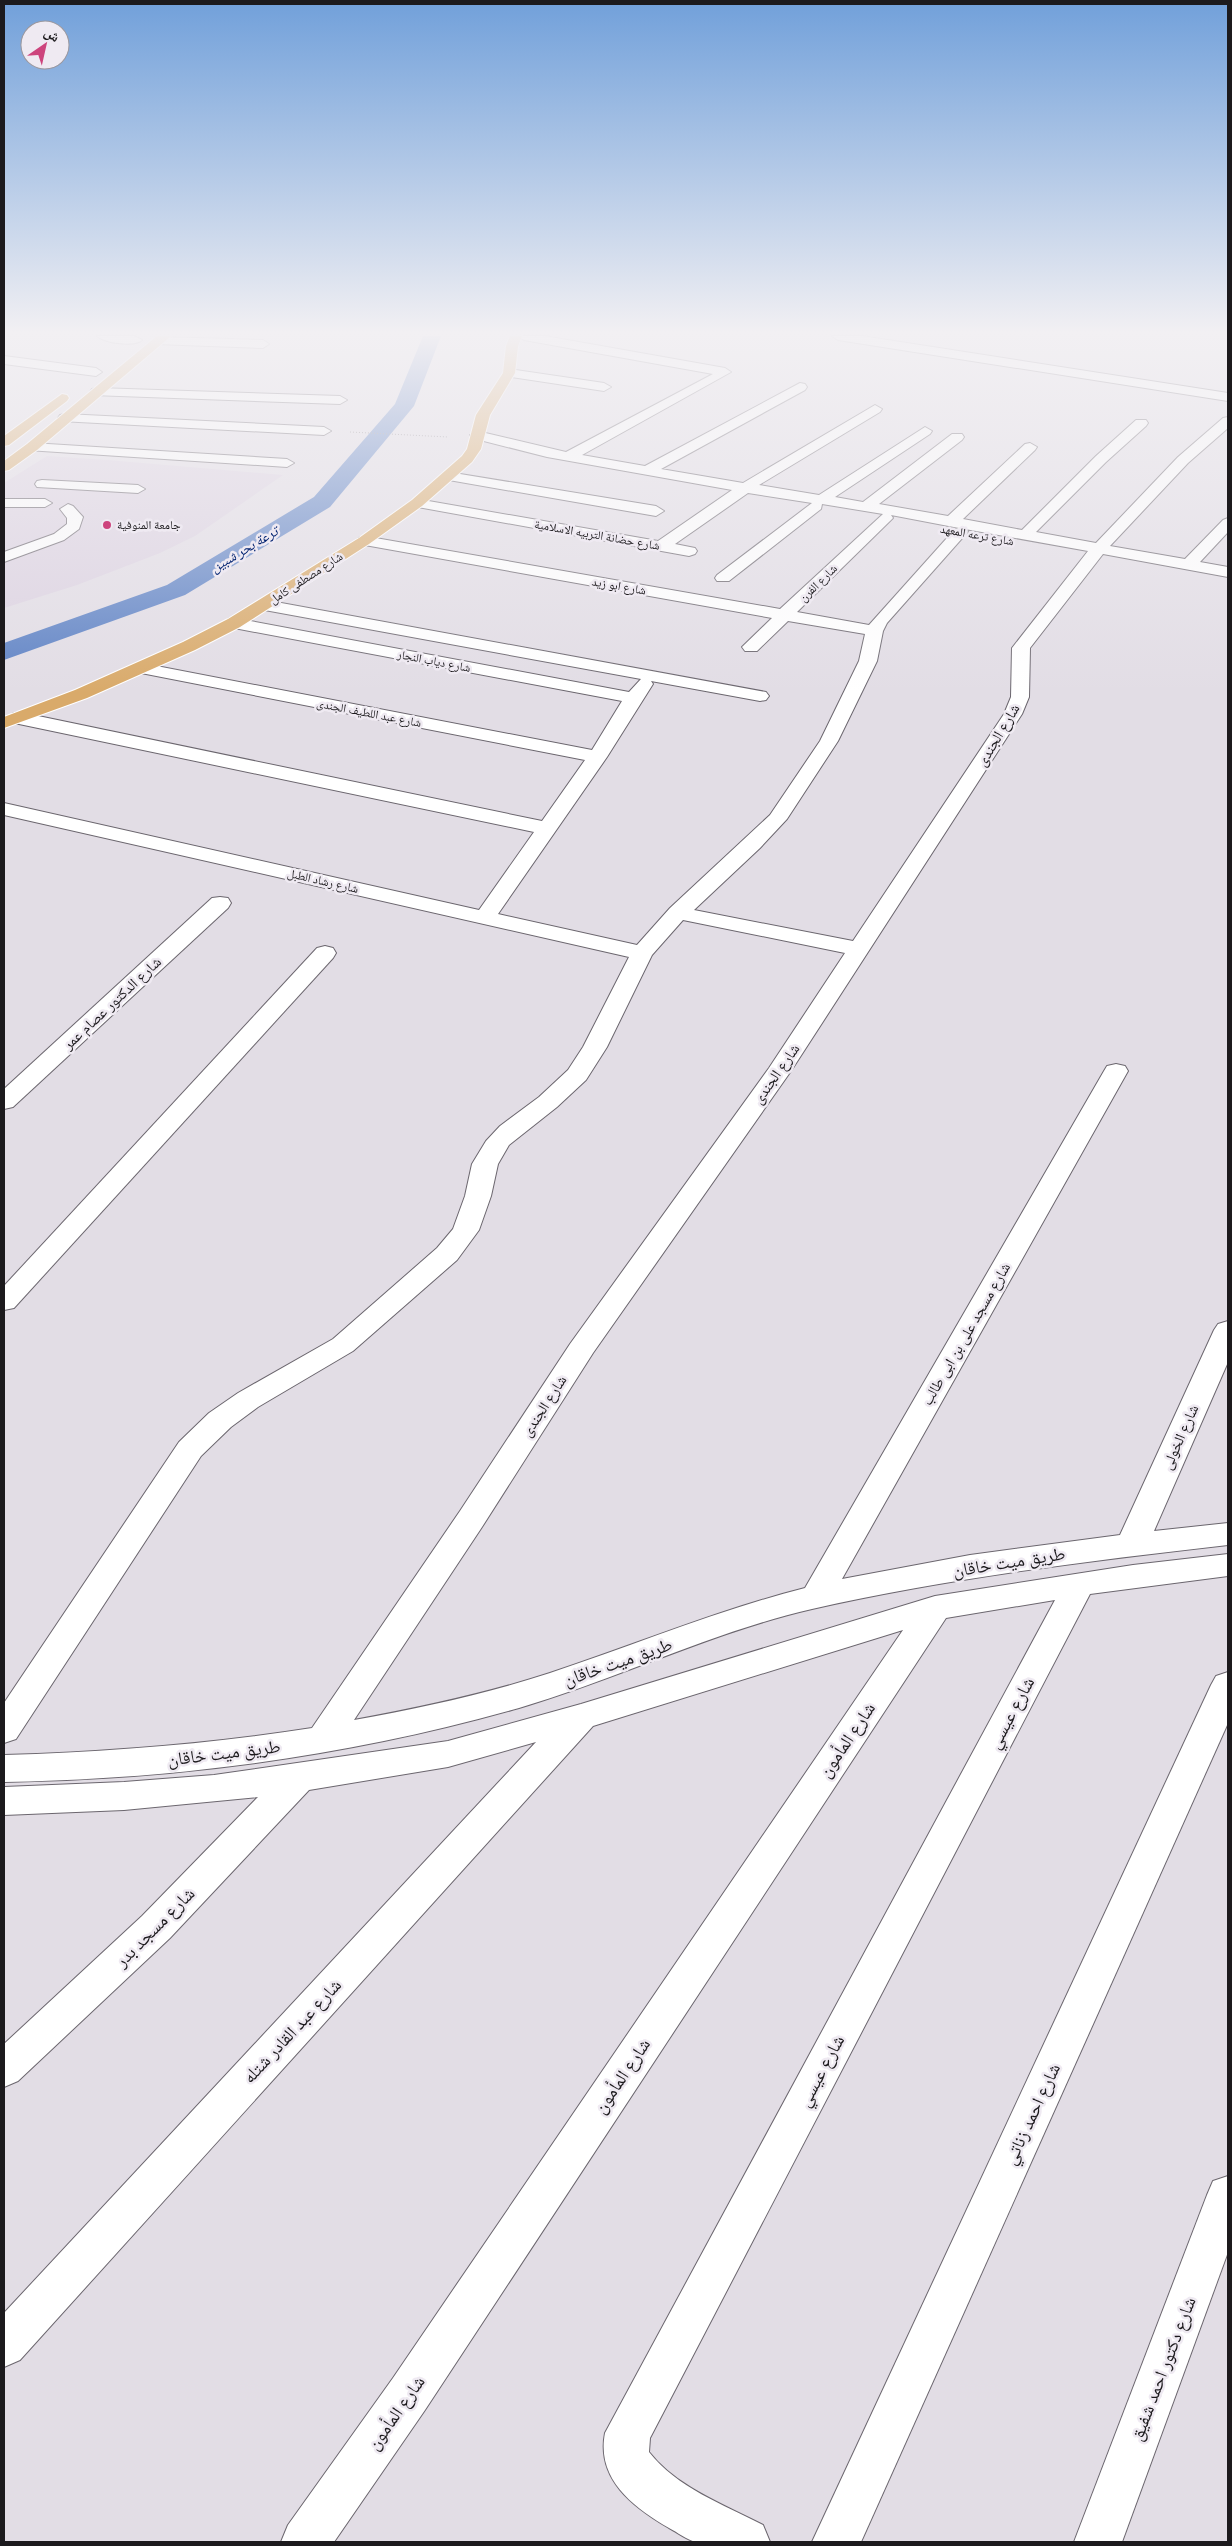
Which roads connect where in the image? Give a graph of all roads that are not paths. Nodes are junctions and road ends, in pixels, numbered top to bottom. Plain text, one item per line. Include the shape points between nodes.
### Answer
1 (21, 455) edge
2 (165, 455) edge
3 (468, 455) edge
4 (561, 455) edge
5 (676, 455) edge
6 (796, 455) edge
7 (890, 455) edge
8 (934, 455) edge
9 (1023, 455) edge
10 (1106, 455) edge
11 (1189, 455) edge
12 (570, 456) joint
13 (287, 462) dead end
14 (4, 467) edge
15 (648, 470) junction
16 (448, 476) junction
17 (42, 484) dead end
18 (94, 487) junction
19 (739, 488) junction
20 (138, 489) dead end
21 (4, 503) edge
22 (417, 503) junction
23 (820, 503) junction
24 (72, 504) junction
25 (866, 507) junction
26 (656, 511) dead end
27 (884, 518) junction
28 (917, 520) junction
29 (1228, 522) edge
30 (955, 527) junction
31 (1025, 535) junction
32 (364, 541) junction
33 (661, 546) junction
34 (689, 551) dead end
35 (1097, 551) junction
36 (4, 556) edge
37 (1190, 564) junction
38 (1228, 572) edge
39 (1228, 576) edge
40 (723, 578) dead end
41 (265, 605) junction
42 (784, 615) junction
43 (234, 623) junction
44 (874, 631) junction
45 (751, 647) dead end
46 (141, 668) junction
47 (651, 676) junction
48 (760, 696) dead end
49 (633, 698) junction
50 (11, 720) edge
51 (597, 758) junction
52 (4, 809) edge
53 (546, 828) junction
54 (220, 903) dead end
55 (678, 913) junction
56 (484, 918) junction
57 (859, 949) junction
58 (325, 953) dead end
59 (642, 953) junction
60 (1116, 1071) dead end
61 (4, 1102) edge
62 (4, 1302) edge
63 (1228, 1330) edge
64 (1228, 1534) edge
65 (1132, 1544) junction
66 (1228, 1565) edge
67 (1079, 1585) junction
68 (816, 1597) junction
69 (935, 1608) junction
70 (1228, 1685) edge
71 (581, 1717) junction
72 (4, 1730) edge
73 (322, 1741) junction
74 (4, 1769) edge
75 (300, 1778) junction
76 (4, 1801) edge
77 (4, 2069) edge
78 (1228, 2195) edge
79 (4, 2345) edge
80 (723, 2537) edge
81 (305, 2542) edge
82 (836, 2542) edge
83 (1098, 2542) edge

1 - 14 main road
2 - 13 street
3 - 16 main road, شارع مصطفى كامل
4 - 12 street, شارع ترعه المعهد
5 - 15 street
6 - 19 street
7 - 23 street
8 - 25 street
9 - 30 street
10 - 31 street
11 - 35 street, شارع الجندى
12 - 15 street, شارع ترعه المعهد
15 - 19 street, شارع ترعه المعهد
16 - 22 main road, شارع مصطفى كامل
16 - 26 street
17 - 18 street
18 - 20 street
18 - 24 street
19 - 23 street, شارع ترعه المعهد
19 - 33 street
21 - 24 street via 45,503 49,508
22 - 32 main road, شارع مصطفى كامل
22 - 33 street, شارع حضانة التربيه الاسلامية
23 - 25 street, شارع ترعه المعهد
23 - 27 street, شارع ترعه المعهد
23 - 40 street
24 - 36 street via 74,526 59,537
25 - 28 street, شارع ترعه المعهد
27 - 28 street, شارع ترعه المعهد
27 - 42 street, شارع الفرن
28 - 30 street, شارع ترعه المعهد
29 - 37 street
30 - 31 street, شارع ترعه المعهد
30 - 35 street, شارع ترعه المعهد
30 - 44 street via 885,612
31 - 35 street, شارع ترعه المعهد
32 - 41 main road, شارع مصطفى كامل
32 - 42 street, شارع ابو زيد
33 - 34 street, شارع حضانة التربيه الاسلامية
35 - 37 street, شارع ترعه المعهد
35 - 39 street, شارع ترعه المعهد
35 - 57 street, شارع الجندى via 1021,648 1020,697 1013,714
37 - 38 street, شارع ترعه المعهد
41 - 43 main road, شارع مصطفى كامل
41 - 47 street
42 - 44 street, شارع ابو زيد
42 - 45 street, شارع الفرن
43 - 46 main road, شارع مصطفى كامل
43 - 49 street, شارع دياب النجار
44 - 55 street via 868,661 829,741 781,813 733,864
46 - 50 main road, شارع مصطفى كامل
46 - 51 street, شارع عبد اللطيف الجندى
47 - 48 street
47 - 49 street
49 - 51 street
50 - 53 street
51 - 53 street
52 - 56 street, شارع رشاد الطبل
53 - 56 street
54 - 61 street, شارع الدكتور عصام عمر
55 - 57 street
55 - 59 street
56 - 59 street, شارع رشاد الطبل
57 - 73 street, شارع الجندى via 778,1071 580,1350 472,1519
58 - 62 street
59 - 72 street via 595,1047 577,1074 548,1102 509,1131 491,1152 470,1221 460,1240 343,1345 248,1400 220,1420 190,1449
60 - 68 street, شارع مسجد على بن ابى طالب
63 - 65 street, شارع الخولى
64 - 65 street, طريق ميت خاقان
65 - 68 street, طريق ميت خاقان via 924,1575
66 - 67 street, طريق ميت خاقان
67 - 69 street, طريق ميت خاقان
67 - 80 street, شارع عيسي via 628,2433 626,2455 637,2475 657,2494
68 - 73 street, طريق ميت خاقان via 731,1620 630,1660 520,1695
69 - 71 street, طريق ميت خاقان
69 - 81 street, شارع المأمون via 409,2394
70 - 82 street, شارع احمد زناتي
71 - 75 street, طريق ميت خاقان via 448,1754
71 - 79 street, شارع عبد القادر شتله
73 - 74 street, طريق ميت خاقان via 144,1763
75 - 76 street, طريق ميت خاقان via 124,1796
75 - 77 street, شارع مسجد بدر via 156,1927
78 - 83 street, شارع دكتور احمد شفيق

